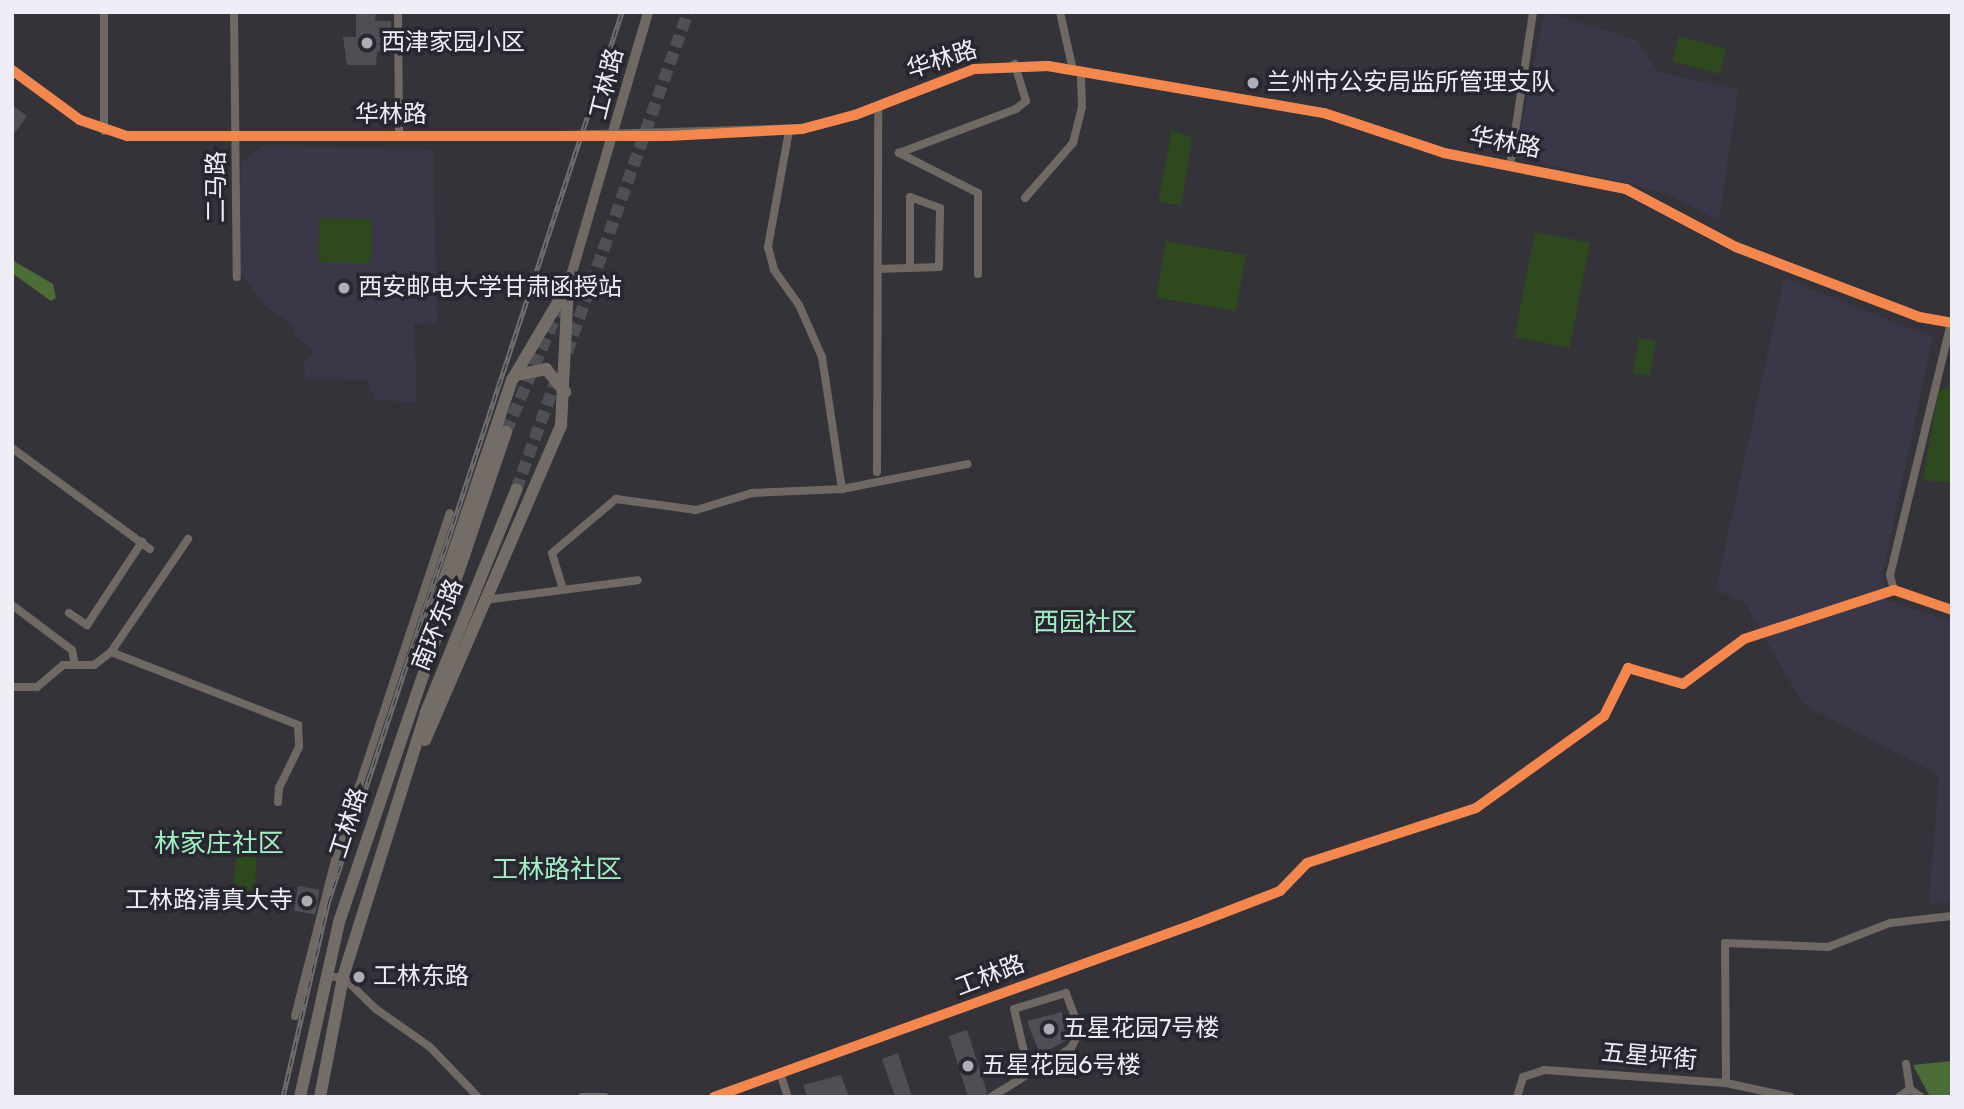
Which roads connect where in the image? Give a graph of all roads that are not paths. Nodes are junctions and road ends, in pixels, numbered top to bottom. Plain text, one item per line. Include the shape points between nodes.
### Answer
1 (104, 12) edge
2 (233, 12) edge
3 (398, 12) edge
4 (648, 12) edge
5 (1060, 12) edge
6 (1533, 12) edge
7 (1014, 64) junction
8 (12, 70) edge
9 (1077, 71) junction
10 (877, 107) junction
11 (104, 131) junction
12 (789, 131) junction
13 (616, 135) junction
14 (236, 136) junction
15 (400, 136) junction
16 (1510, 166) junction
17 (1025, 198) dead end
18 (910, 268) junction
19 (878, 269) junction
20 (978, 274) dead end
21 (237, 277) dead end
22 (568, 286) junction
23 (1952, 323) edge
24 (512, 380) junction
25 (565, 400) junction
26 (506, 432) tunnel mouth
27 (12, 448) edge
28 (968, 464) dead end
29 (877, 472) dead end
30 (842, 489) junction
31 (516, 490) tunnel mouth
32 (450, 513) dead end
33 (188, 539) dead end
34 (142, 542) junction
35 (150, 549) dead end
36 (436, 553) junction
37 (451, 559) junction
38 (638, 580) dead end
39 (562, 586) junction
40 (1894, 590) junction
41 (485, 600) junction
42 (12, 606) edge
43 (1952, 610) edge
44 (69, 613) dead end
45 (111, 652) junction
46 (75, 665) junction
47 (418, 683) junction
48 (12, 687) edge
49 (408, 779) junction
50 (278, 802) dead end
51 (1952, 916) edge
52 (323, 977) junction
53 (343, 977) junction
54 (295, 1016) dead end
55 (1906, 1064) dead end
56 (780, 1073) junction
57 (1029, 1073) junction
58 (1726, 1083) junction
59 (1910, 1089) junction
60 (300, 1097) edge
61 (320, 1097) edge
62 (478, 1097) edge
63 (582, 1097) edge
64 (605, 1097) edge
65 (714, 1097) edge
66 (788, 1097) edge
67 (991, 1097) edge
68 (1517, 1097) edge
69 (1791, 1097) edge
70 (1899, 1097) edge
71 (1921, 1097) edge

1 - 11 street
2 - 14 street, 二马路
3 - 15 street
4 - 13 street, 工林路
5 - 9 street
6 - 16 street
7 - 9 street, 华林路
7 - 10 street, 华林路 via 974,69
7 - 20 street via 1026,101 1016,109 900,153 978,193
8 - 11 street, 华林路 via 73,116
9 - 16 street, 华林路 via 1324,113 1421,146
9 - 17 street via 1082,107 1073,143
10 - 12 street, 华林路
10 - 19 street
11 - 14 street, 华林路
12 - 13 street, 华林路
12 - 30 street via 768,247 774,270 799,306 822,358
13 - 15 street, 华林路, bridge
13 - 22 street, 工林路
14 - 15 street, 华林路
14 - 21 street, 二马路
16 - 23 street, 华林路 via 1640,193 1711,236 1919,317
18 - 18 street via 939,267 940,208 910,197
18 - 19 street
19 - 29 street
22 - 24 highway
22 - 25 highway
23 - 40 street, 华林路 via 1891,575
24 - 25 highway via 527,369 546,369 561,381
24 - 37 highway
25 - 41 highway via 561,425
26 - 47 highway, 南环东路
27 - 34 street
28 - 30 street
30 - 39 street via 752,493 696,510 616,499 552,553
31 - 49 highway, 南环东路 via 426,712
32 - 36 street
33 - 45 street
34 - 35 street
34 - 44 street via 87,625
36 - 37 street
36 - 54 street via 338,849
37 - 47 highway via 423,643
38 - 39 street
39 - 41 street
40 - 43 street
40 - 56 street, 工林路 via 1744,639 1683,684 1628,668 1604,716 1476,808 1307,863 1280,891
41 - 49 highway
42 - 46 street via 72,650
45 - 46 street via 94,665
45 - 50 street via 298,725 299,747 279,788
46 - 48 street via 63,665 37,687
47 - 52 highway, 工林路
49 - 53 highway, 工林路
51 - 58 street via 1890,923 1828,947 1725,943
52 - 53 street
52 - 60 highway, 工林路
53 - 61 highway, 工林路
53 - 62 street via 376,1009 430,1047
55 - 59 street
56 - 65 street, 工林路
56 - 66 street
57 - 57 street via 1071,1048 1080,1035 1066,993 1014,1009
57 - 67 street
58 - 68 street, 五星坪街 via 1544,1070 1523,1077
58 - 69 street, 五星坪街
59 - 70 street
59 - 71 street
63 - 64 street

